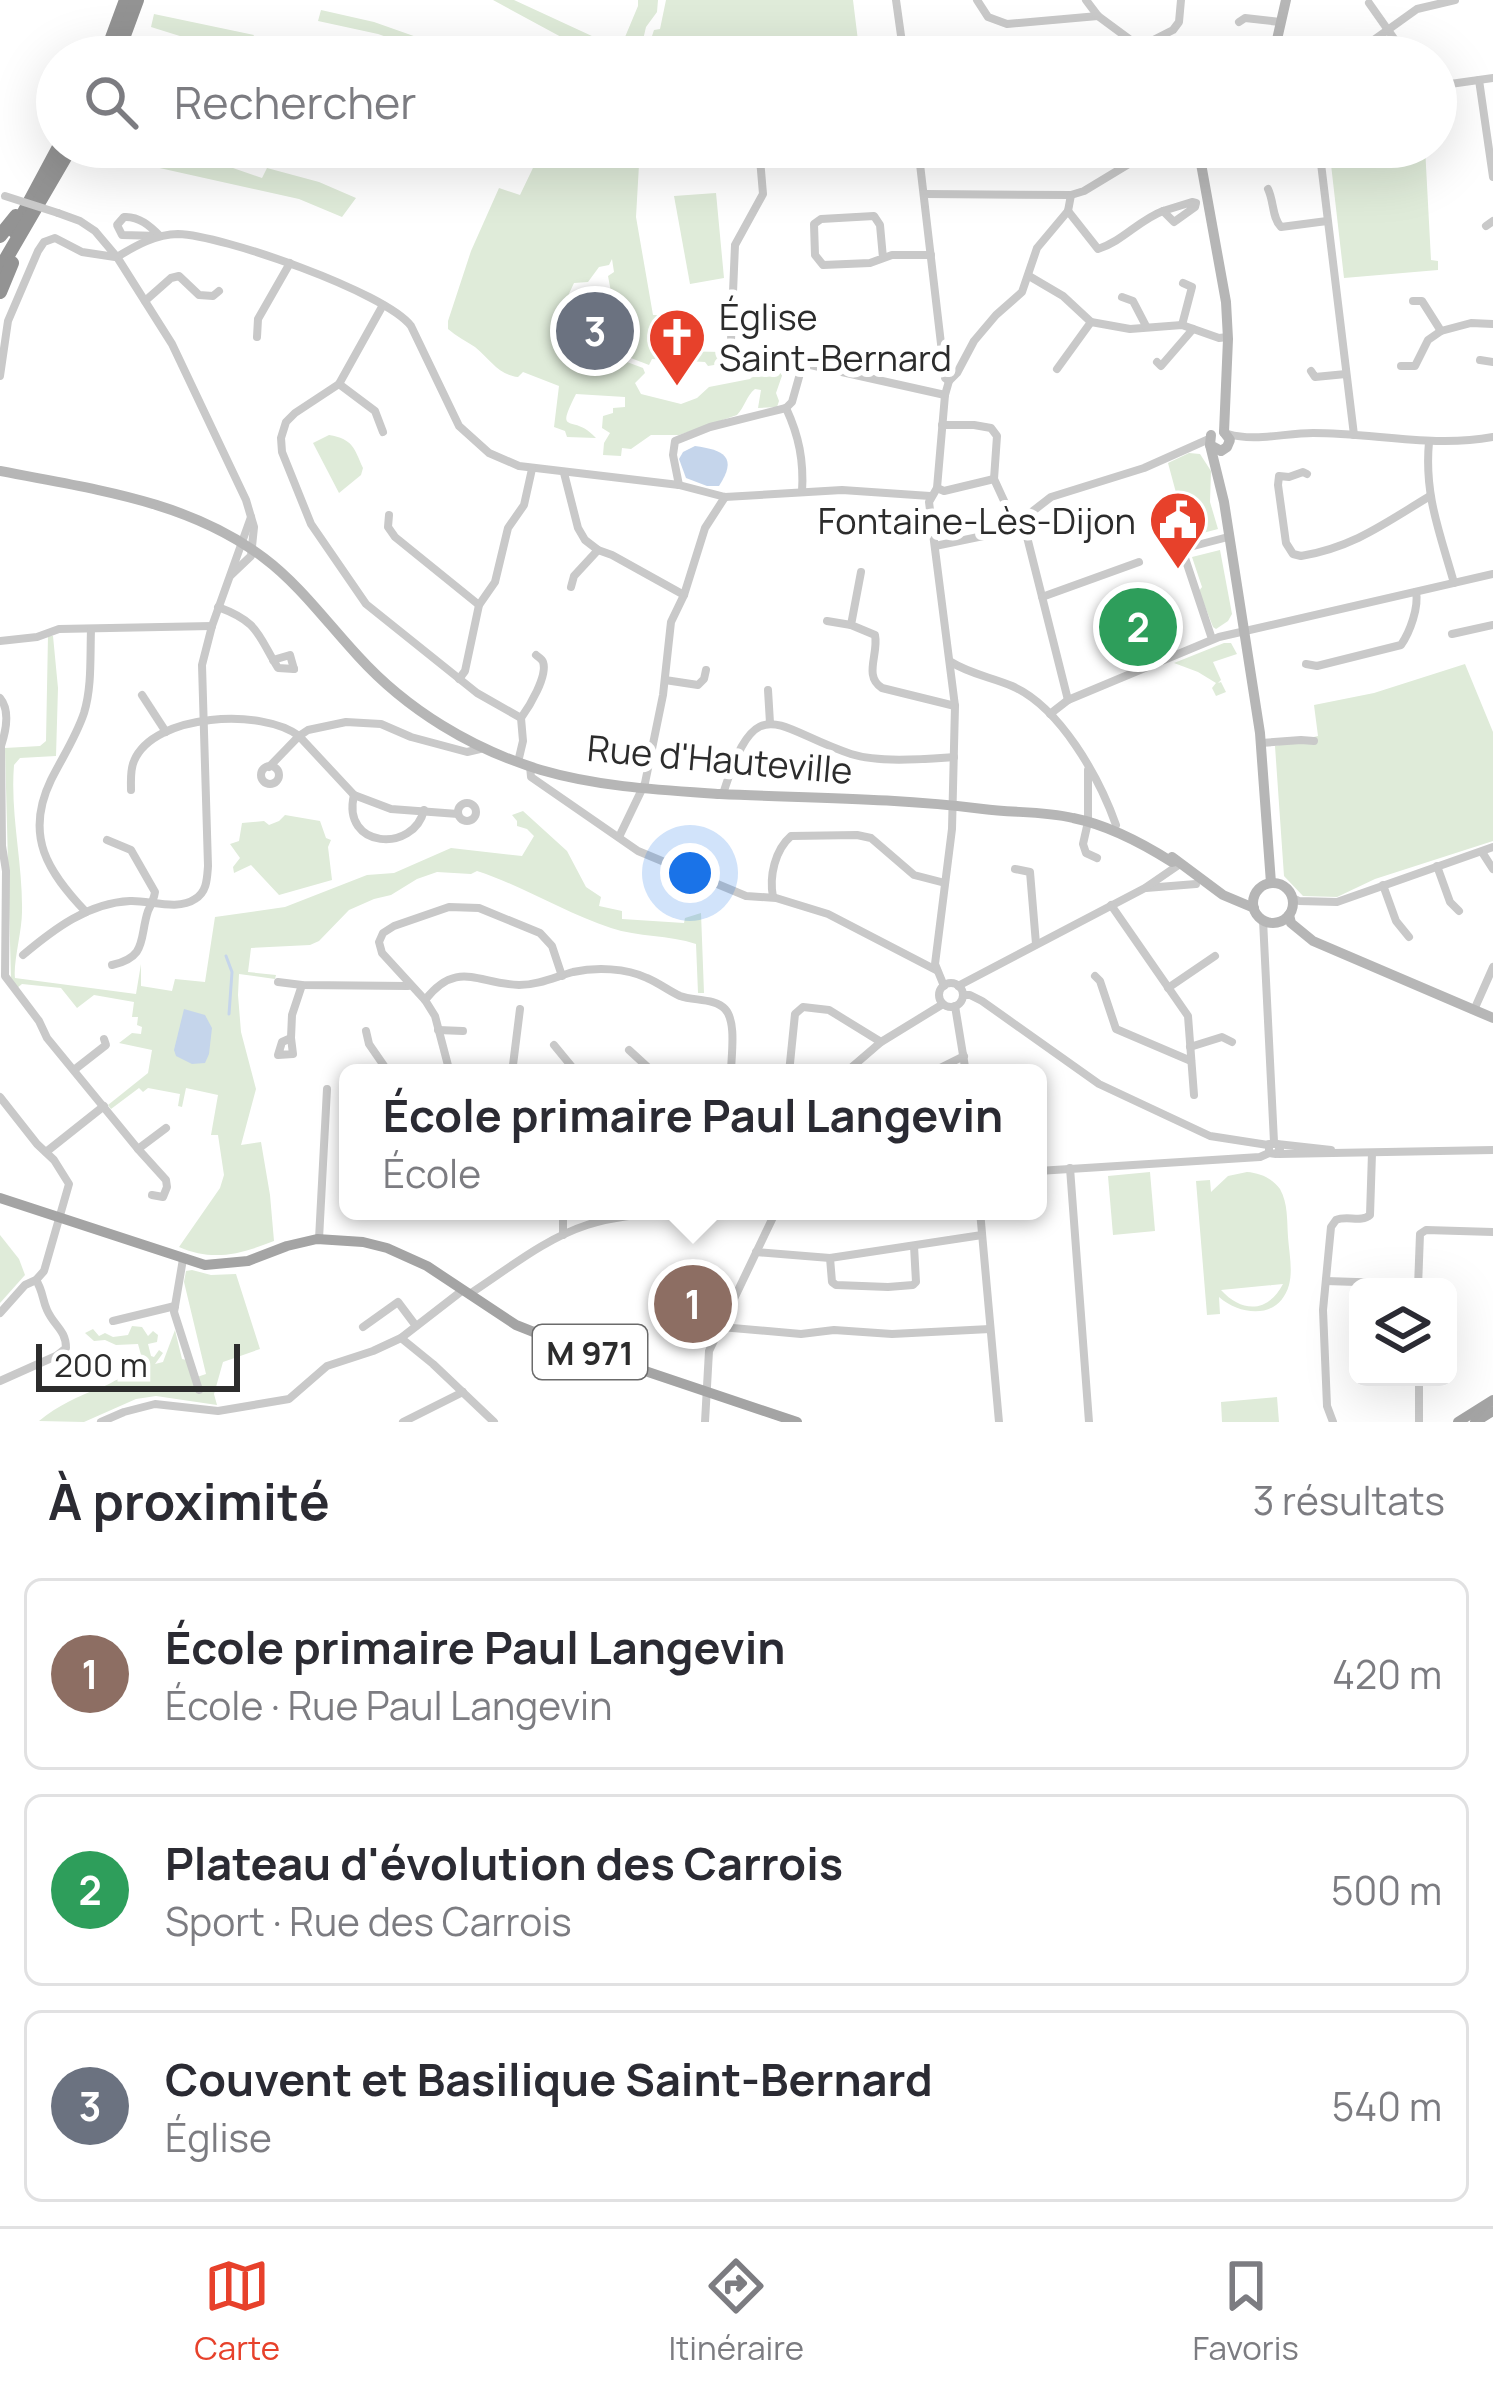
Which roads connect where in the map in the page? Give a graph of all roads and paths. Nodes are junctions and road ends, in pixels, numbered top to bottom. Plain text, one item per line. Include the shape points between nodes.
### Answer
1 (126, 0) edge
2 (137, 0) edge
3 (896, 0) edge
4 (977, 0) edge
5 (1086, 0) edge
6 (1181, 0) edge
7 (1286, 0) edge
8 (1455, 0) edge
9 (1369, 3) dead end
10 (1098, 16) junction
11 (1239, 22) dead end
12 (1280, 22) junction
13 (1387, 30) junction
14 (113, 36) edge
15 (124, 36) edge
16 (901, 36) edge
17 (1125, 36) edge
18 (1163, 36) edge
19 (1277, 36) edge
20 (1379, 36) edge
21 (1391, 36) edge
22 (1493, 78) edge
23 (1479, 80) junction
24 (1457, 83) edge
25 (47, 168) edge
26 (59, 168) edge
27 (761, 168) edge
28 (921, 168) edge
29 (1122, 168) edge
30 (1200, 168) edge
31 (1322, 168) edge
32 (1493, 177) edge
33 (1268, 189) dead end
34 (33, 193) junction
35 (924, 194) junction
36 (1071, 195) junction
37 (2, 196) edge
38 (1202, 202) junction
39 (1068, 211) junction
40 (32, 218) junction
41 (1328, 221) junction
42 (0, 236) edge
43 (160, 236) junction
44 (931, 255) junction
45 (0, 256) edge
46 (116, 256) junction
47 (884, 258) junction
48 (290, 263) junction
49 (0, 269) edge
50 (1029, 277) junction
51 (1183, 283) dead end
52 (219, 290) dead end
53 (0, 292) edge
54 (1121, 297) dead end
55 (145, 301) junction
56 (1413, 301) dead end
57 (383, 305) junction
58 (1091, 322) junction
59 (1493, 324) edge
60 (1182, 325) junction
61 (1146, 326) junction
62 (1193, 329) junction
63 (1441, 331) junction
64 (257, 337) dead end
65 (1228, 337) junction
66 (1480, 360) dead end
67 (1157, 362) dead end
68 (1493, 362) edge
69 (803, 363) junction
70 (1401, 366) dead end
71 (1057, 369) dead end
72 (1311, 371) dead end
73 (1346, 374) junction
74 (0, 376) edge
75 (950, 381) junction
76 (339, 384) junction
77 (945, 395) junction
78 (786, 408) junction
79 (942, 424) junction
80 (383, 432) dead end
81 (1354, 435) junction
82 (1493, 437) edge
83 (1219, 440) junction
84 (1429, 442) junction
85 (532, 470) junction
86 (0, 471) edge
87 (564, 473) junction
88 (1307, 475) dead end
89 (994, 478) junction
90 (679, 485) junction
91 (802, 491) junction
92 (933, 492) junction
93 (1430, 496) junction
94 (725, 497) junction
95 (389, 514) dead end
96 (1020, 527) junction
97 (1228, 537) junction
98 (247, 546) junction
99 (935, 546) junction
100 (598, 550) junction
101 (1139, 562) dead end
102 (861, 572) dead end
103 (1493, 574) edge
104 (1454, 583) junction
105 (571, 587) dead end
106 (1416, 592) junction
107 (684, 595) junction
108 (1042, 597) junction
109 (479, 604) junction
110 (218, 607) junction
111 (826, 622) dead end
112 (1493, 625) edge
113 (212, 626) junction
114 (851, 626) junction
115 (91, 630) junction
116 (1243, 631) junction
117 (1452, 634) dead end
118 (1212, 639) junction
119 (0, 641) edge
120 (536, 655) dead end
121 (273, 661) dead end
122 (951, 662) junction
123 (1306, 664) dead end
124 (706, 670) dead end
125 (459, 679) junction
126 (664, 680) junction
127 (768, 690) dead end
128 (142, 695) dead end
129 (0, 698) edge
130 (1068, 700) junction
131 (955, 706) junction
132 (1050, 714) junction
133 (521, 718) junction
134 (202, 722) junction
135 (770, 723) junction
136 (166, 732) junction
137 (298, 736) junction
138 (1315, 741) dead end
139 (1261, 743) junction
140 (484, 748) junction
141 (953, 757) junction
142 (524, 764) junction
143 (269, 767) dead end
144 (1088, 769) junction
145 (643, 788) junction
146 (131, 790) dead end
147 (1, 792) edge
148 (723, 794) junction
149 (354, 795) junction
150 (953, 806) junction
151 (424, 810) junction
152 (458, 814) dead end
153 (1088, 818) junction
154 (1115, 825) junction
155 (619, 837) junction
156 (107, 840) dead end
157 (1493, 848) edge
158 (1482, 852) junction
159 (1096, 858) dead end
160 (1181, 865) junction
161 (1437, 866) junction
162 (1015, 869) dead end
163 (1493, 869) edge
164 (945, 883) junction
165 (1271, 883) junction
166 (1196, 884) dead end
167 (1383, 885) junction
168 (1144, 888) junction
169 (1257, 891) junction
170 (773, 897) junction
171 (1293, 898) junction
172 (153, 902) junction
173 (1111, 905) junction
174 (1254, 908) junction
175 (1459, 911) dead end
176 (86, 912) junction
177 (1289, 915) junction
178 (1263, 920) junction
179 (1409, 937) dead end
180 (1036, 944) junction
181 (23, 956) dead end
182 (1215, 956) dead end
183 (112, 965) dead end
184 (1493, 968) edge
185 (937, 971) junction
186 (2, 976) edge
187 (562, 976) junction
188 (1095, 976) dead end
189 (278, 982) dead end
190 (302, 985) junction
191 (410, 986) junction
192 (944, 986) junction
193 (1168, 988) junction
194 (960, 990) junction
195 (425, 1000) junction
196 (943, 1004) junction
197 (955, 1006) junction
198 (520, 1009) dead end
199 (1474, 1010) junction
200 (1493, 1018) edge
201 (439, 1030) junction
202 (366, 1031) dead end
203 (463, 1031) dead end
204 (291, 1038) dead end
205 (104, 1039) dead end
206 (881, 1042) junction
207 (1232, 1042) dead end
208 (554, 1045) dead end
209 (1190, 1047) junction
210 (629, 1051) dead end
211 (964, 1056) junction
212 (1191, 1061) junction
213 (383, 1064) edge
214 (448, 1064) edge
215 (513, 1064) edge
216 (570, 1064) edge
217 (644, 1064) edge
218 (731, 1064) edge
219 (790, 1064) edge
220 (855, 1064) edge
221 (948, 1064) edge
222 (965, 1064) edge
223 (74, 1070) junction
224 (328, 1089) dead end
225 (1194, 1095) dead end
226 (0, 1097) edge
227 (104, 1106) junction
228 (166, 1128) dead end
229 (1273, 1148) junction
230 (138, 1149) junction
231 (1493, 1150) edge
232 (46, 1152) junction
233 (1372, 1153) junction
234 (1070, 1168) junction
235 (1047, 1170) edge
236 (152, 1195) dead end
237 (0, 1198) edge
238 (62, 1217) junction
239 (563, 1220) edge
240 (611, 1220) edge
241 (770, 1220) edge
242 (981, 1220) edge
243 (1493, 1232) edge
244 (982, 1234) junction
245 (563, 1235) junction
246 (320, 1239) junction
247 (914, 1246) junction
248 (756, 1252) junction
249 (183, 1258) junction
250 (830, 1258) junction
251 (1418, 1278) edge
252 (36, 1280) junction
253 (1326, 1281) junction
254 (1349, 1282) edge
255 (467, 1291) junction
256 (175, 1306) junction
257 (0, 1313) edge
258 (113, 1321) dead end
259 (416, 1326) junction
260 (363, 1327) dead end
261 (721, 1327) junction
262 (990, 1329) junction
263 (401, 1338) junction
264 (0, 1381) edge
265 (1419, 1386) edge
266 (199, 1390) dead end
267 (706, 1390) junction
268 (463, 1392) junction
269 (1493, 1405) edge
270 (1460, 1421) edge
271 (1480, 1421) edge
272 (101, 1422) edge
273 (404, 1422) edge
274 (494, 1422) edge
275 (705, 1422) edge
276 (796, 1422) edge
277 (999, 1422) edge
278 (1089, 1422) edge
279 (1333, 1422) edge
280 (1419, 1422) edge

1 - 14 highway
2 - 15 highway
3 - 16 street
4 - 10 street via 988,17 1007,24
5 - 10 street
6 - 18 street via 1179,22
7 - 12 street
8 - 13 street via 1417,9
9 - 13 street
10 - 17 street
11 - 12 street
12 - 19 street
13 - 20 street
13 - 21 street
22 - 23 street
23 - 24 street
23 - 32 street
25 - 34 highway
26 - 40 highway
27 - 69 street via 763,194 735,245 730,364
28 - 35 street
29 - 36 street
30 - 38 street
31 - 41 street
33 - 41 street via 1281,227
34 - 42 highway
34 - 45 highway
35 - 36 street
35 - 44 street
36 - 39 street
37 - 46 street, bridge via 80,221
38 - 39 street via 1174,222 1163,211 1154,214 1098,249
38 - 65 street
39 - 50 street via 1037,248
40 - 49 highway
40 - 53 highway
41 - 73 street
43 - 43 street via 125,236 117,225 133,217
43 - 46 street
43 - 48 street via 194,236
44 - 47 street
44 - 75 street
46 - 55 street
46 - 74 street via 56,238 44,242 8,321
47 - 47 street via 874,216 814,224 823,265
48 - 57 street
48 - 64 street via 258,319
50 - 58 street
50 - 75 street
51 - 60 street via 1192,287
52 - 55 street via 199,295 179,276
54 - 61 street via 1133,301
55 - 98 street via 242,490 251,517
56 - 63 street via 1422,301
57 - 76 street
57 - 85 street via 411,326 464,431 489,453
58 - 61 street
58 - 71 street
59 - 63 street
60 - 61 street
60 - 62 street
62 - 65 street
62 - 67 street
63 - 70 street via 1415,366
65 - 83 street via 1223,407 1210,429
66 - 68 street
69 - 77 street
69 - 78 street
72 - 73 street
73 - 81 street
75 - 77 street
76 - 80 street via 375,411
76 - 125 street via 282,430 300,502 366,604
77 - 79 street
78 - 90 street via 675,441
78 - 91 street via 803,464
79 - 89 street via 991,428
79 - 92 street
81 - 83 street
81 - 84 street
82 - 84 street
83 - 96 street via 1054,496
83 - 97 street
84 - 93 street
85 - 87 street
85 - 109 street via 495,582
86 - 98 street, Rue d'Hauteville via 149,501
87 - 90 street
87 - 100 street via 579,531
88 - 93 street via 1280,476 1278,485 1286,543 1300,556 1355,542
89 - 92 street
89 - 96 street
90 - 94 street
91 - 92 street
91 - 94 street
92 - 99 street
93 - 104 street
94 - 107 street via 705,528
95 - 109 street via 395,537
96 - 99 street
96 - 108 street
97 - 116 street
97 - 118 street via 1182,549
98 - 110 street
98 - 140 street, Rue d'Hauteville via 382,680
99 - 122 street
100 - 105 street
100 - 107 street
101 - 108 street
102 - 114 street
103 - 104 street
104 - 106 street
106 - 116 street
106 - 123 street via 1401,645
107 - 126 street via 669,630
108 - 130 street
109 - 125 street
110 - 113 street
110 - 121 street via 249,620
111 - 114 street
112 - 117 street
113 - 115 street
113 - 134 street
114 - 131 street via 875,635 871,676 878,686
115 - 119 street
115 - 176 street via 86,707 40,819 51,871
116 - 118 street
116 - 139 street
118 - 130 street
120 - 133 street via 543,662 538,689
122 - 131 street
122 - 132 street via 1016,688
124 - 126 street via 698,686
125 - 133 street
126 - 145 street
127 - 135 street
128 - 136 street
129 - 147 street
130 - 132 street
131 - 141 street
132 - 144 street
133 - 142 street
134 - 136 street
134 - 137 street via 257,719
134 - 172 street via 206,886 186,903
135 - 141 street via 857,755
135 - 148 street via 747,737
136 - 146 street via 136,756
137 - 140 street via 364,722 467,752
137 - 143 street
137 - 149 street
138 - 139 street
139 - 165 street
140 - 142 street, Rue d'Hauteville
141 - 150 street
142 - 145 street, Rue d'Hauteville
142 - 155 street via 531,777
144 - 153 street
144 - 154 street
145 - 148 street, Rue d'Hauteville
145 - 155 street
147 - 186 street
148 - 150 street, Rue d'Hauteville
149 - 151 street
149 - 151 street via 355,823 380,839 408,833
150 - 153 street, Rue d'Hauteville
150 - 164 street
151 - 152 street
153 - 154 street
153 - 159 street via 1084,848
153 - 160 street
154 - 160 street
155 - 170 street via 746,896
156 - 172 street via 134,854
157 - 158 street
158 - 161 street
158 - 163 street
160 - 168 street
160 - 169 street via 1234,896
160 - 174 street
161 - 167 street
161 - 175 street
162 - 180 street via 1030,872
164 - 170 street via 914,875 871,838 791,836 770,881
164 - 185 street
165 - 169 street
165 - 171 street
166 - 168 street
167 - 171 street via 1337,902
167 - 179 street
168 - 173 street
169 - 174 street
170 - 185 street via 848,922
171 - 177 street
172 - 176 street
172 - 183 street via 139,950
173 - 180 street
173 - 193 street
174 - 178 street
176 - 181 street
177 - 178 street
177 - 199 street via 1313,941
178 - 229 street
180 - 194 street
182 - 193 street
184 - 199 street
185 - 192 street
186 - 223 street
187 - 191 street via 540,933 463,906 383,933 382,953
187 - 195 street via 516,985 452,976
187 - 218 street via 628,971 718,1004 729,1016
188 - 212 street via 1116,1029
189 - 190 street
190 - 191 street
190 - 204 street
191 - 195 street
192 - 194 street
192 - 196 street
193 - 209 street via 1188,1016
194 - 197 street
194 - 229 street via 1099,1084 1210,1136
195 - 201 street
196 - 197 street
196 - 206 street
197 - 211 street
198 - 215 street
199 - 200 street
201 - 203 street
201 - 214 street
202 - 213 street
205 - 223 street
206 - 219 street via 830,1010 803,1007 795,1014
206 - 220 street
207 - 209 street via 1222,1037
208 - 216 street
209 - 212 street
210 - 217 street
211 - 221 street
211 - 222 street
212 - 225 street
223 - 227 street
224 - 246 street
226 - 232 street
227 - 230 street
227 - 232 street
228 - 230 street
229 - 233 street
229 - 234 street via 1231,1160
230 - 236 street via 166,1180 163,1197
231 - 233 street
232 - 238 street via 69,1181
233 - 253 street via 1372,1212 1333,1223
234 - 235 street
234 - 278 street
237 - 238 main road, M 971
238 - 249 main road, M 971
238 - 252 street
239 - 245 street
240 - 245 street
241 - 248 street
242 - 244 street
243 - 251 street via 1426,1230 1418,1239
244 - 247 street
244 - 262 street
245 - 255 street
246 - 249 main road, M 971 via 233,1264
246 - 255 main road, M 971 via 387,1248
247 - 250 street
247 - 250 street via 913,1285 836,1286
248 - 250 street
248 - 261 street
249 - 256 street
252 - 257 street
252 - 264 street via 66,1348
253 - 254 street
253 - 279 street
255 - 259 street
255 - 267 main road, M 971 via 516,1325
256 - 258 street
256 - 266 street
259 - 260 street via 398,1302
259 - 263 street
261 - 262 street via 801,1334
261 - 267 street via 709,1351
262 - 277 street
263 - 268 street
263 - 272 street via 327,1366 290,1399 218,1411 155,1404
265 - 280 street
267 - 275 street
267 - 276 main road, M 971
268 - 273 street
268 - 274 street
269 - 270 main road
269 - 271 main road
270 - 271 main road

